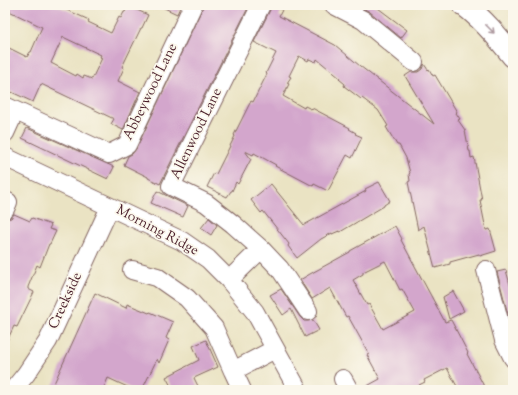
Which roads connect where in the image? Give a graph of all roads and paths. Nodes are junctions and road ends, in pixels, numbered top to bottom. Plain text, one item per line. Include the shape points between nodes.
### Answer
1 (193, 5) edge
2 (261, 5) edge
3 (334, 5) edge
4 (464, 5) edge
5 (513, 56) edge
6 (414, 62) dead end
7 (10, 108) edge
8 (5, 132) edge
9 (5, 156) edge
10 (110, 207) junction
11 (261, 248) junction
12 (132, 270) dead end
13 (486, 270) dead end
14 (229, 280) junction
15 (308, 311) dead end
16 (275, 348) junction
17 (513, 358) edge
18 (233, 371) junction
19 (13, 390) edge
20 (242, 390) edge
21 (298, 390) edge

1 - 7 street, Abbeywood Lane via 127,145 109,154
2 - 11 street, Allenwood Lane via 171,186 206,203
3 - 6 street via 363,20
4 -> 5 highway via 494,33
7 - 8 street
9 - 10 street, Morning Ridge
10 - 14 street, Morning Ridge via 182,241 208,259
10 - 19 street, Creekside via 48,341
11 - 14 street
11 - 15 street, Allenwood Lane via 280,269
12 - 18 street via 157,277 186,298 214,328
13 - 17 street via 504,340
14 - 16 street, Morning Ridge via 255,312
16 - 18 street
16 - 21 street, Morning Ridge
18 - 20 street

